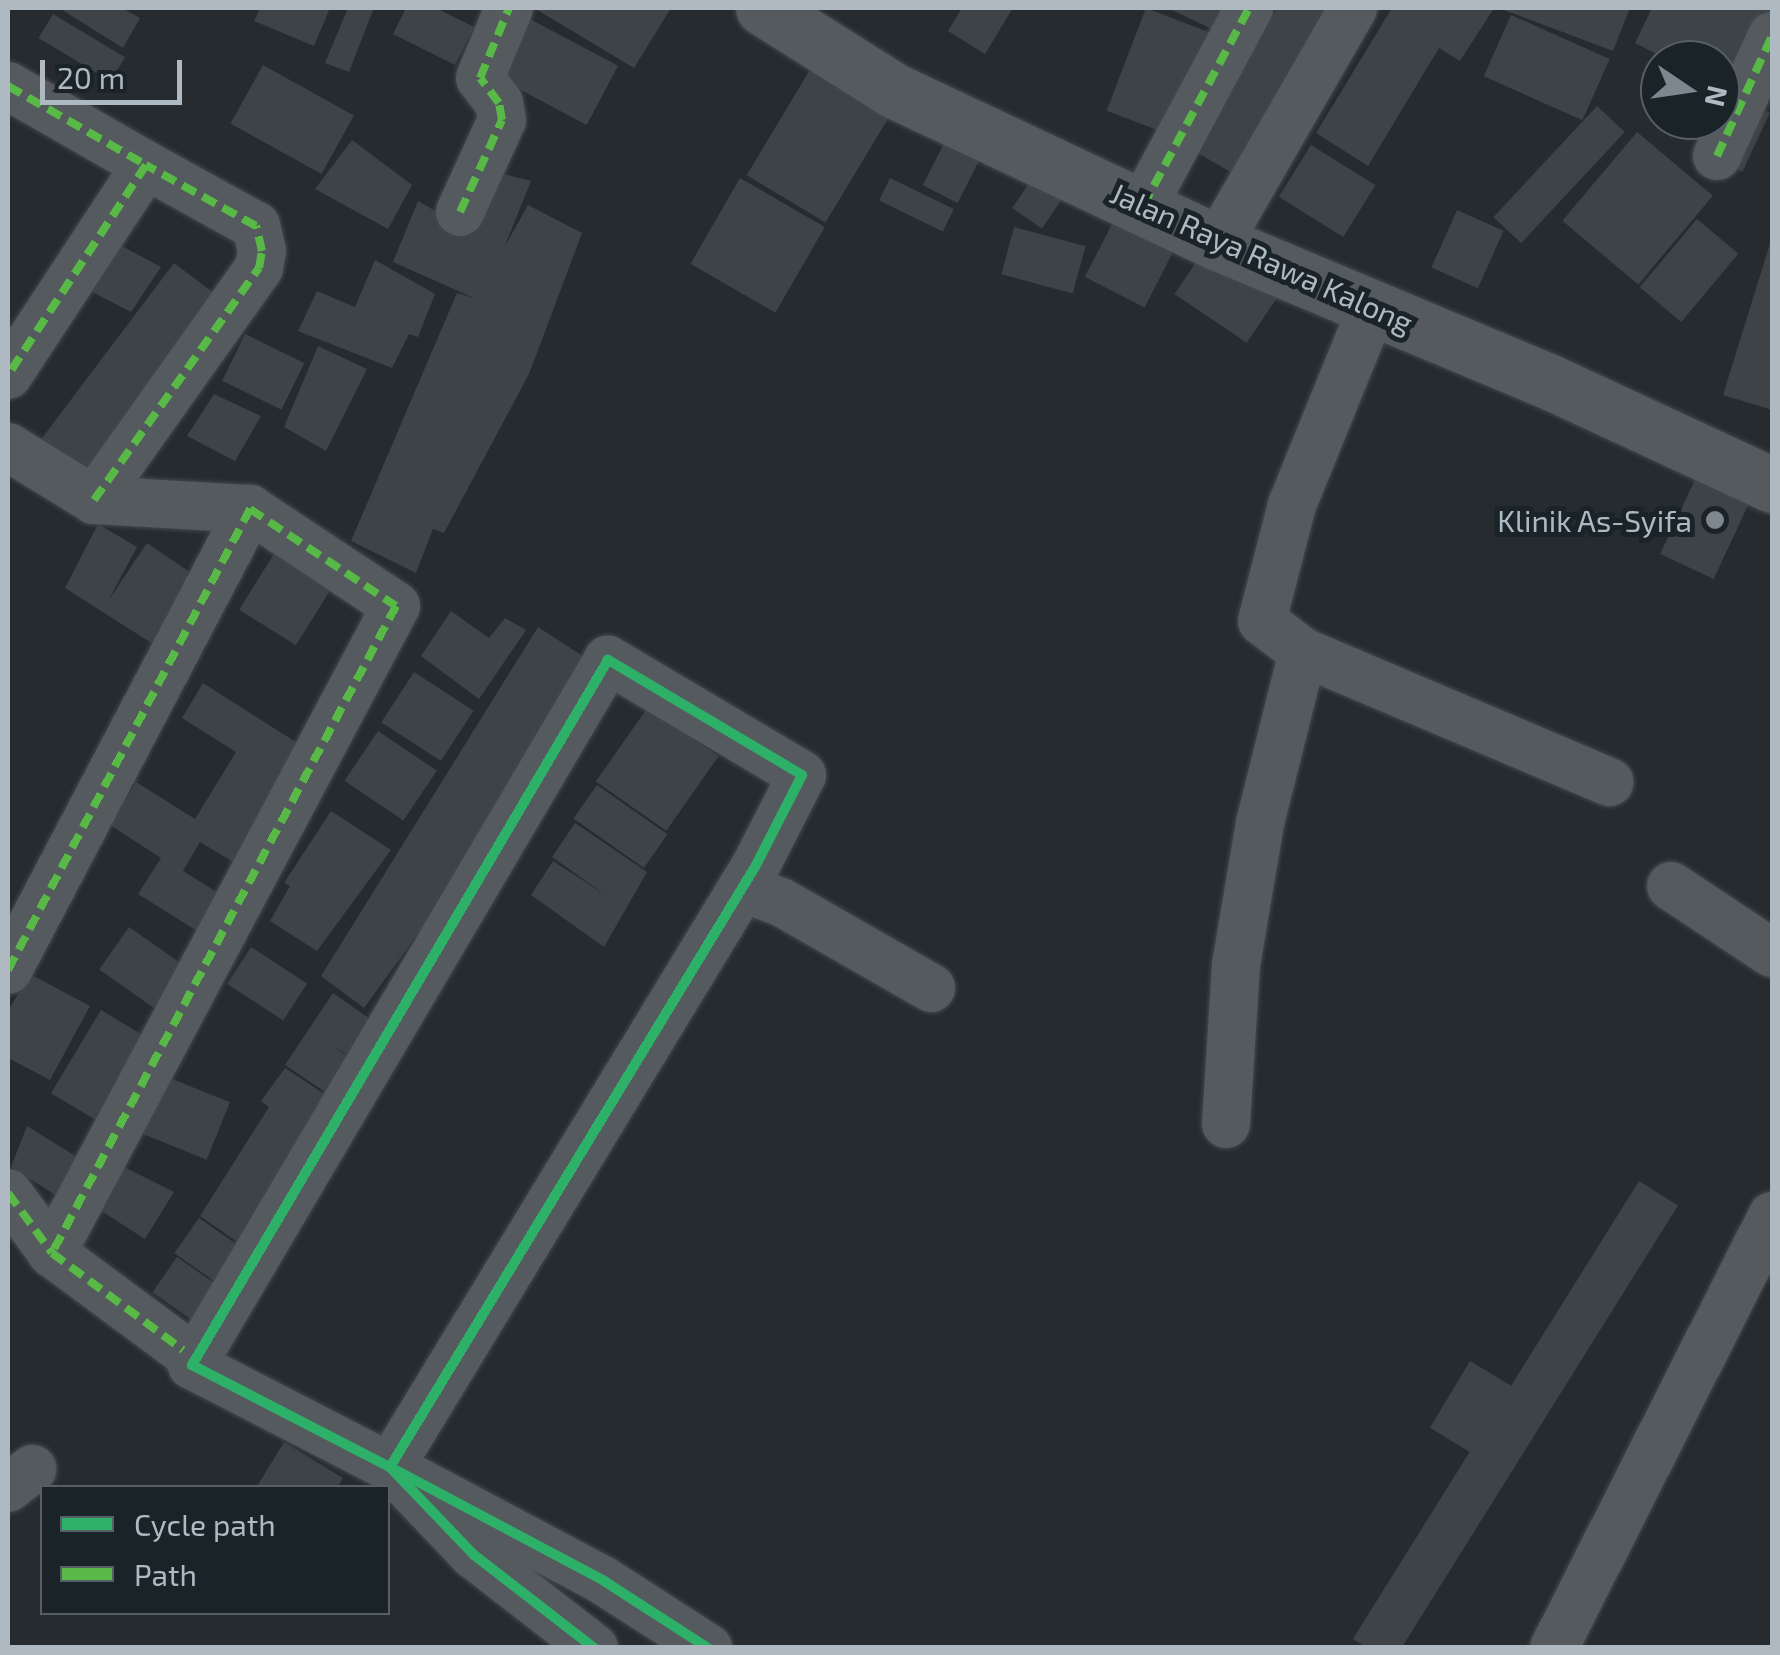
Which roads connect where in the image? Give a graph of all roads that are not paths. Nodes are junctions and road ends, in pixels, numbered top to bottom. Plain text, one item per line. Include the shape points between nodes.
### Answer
1 (508, 8) edge
2 (762, 8) edge
3 (1250, 8) edge
4 (1353, 8) edge
5 (1772, 36) edge
6 (8, 86) edge
7 (1717, 156) dead end
8 (146, 165) junction
9 (1143, 206) junction
10 (460, 212) dead end
11 (1218, 243) junction
12 (1373, 306) junction
13 (8, 374) edge
14 (8, 447) edge
15 (1772, 485) edge
16 (94, 500) junction
17 (250, 509) junction
18 (1303, 652) junction
19 (1610, 782) dead end
20 (1671, 886) dead end
21 (742, 888) junction
22 (1772, 953) edge
23 (8, 970) edge
24 (930, 988) dead end
25 (1226, 1124) dead end
26 (8, 1193) edge
27 (1772, 1216) edge
28 (52, 1253) junction
29 (183, 1350) dead end
30 (390, 1467) junction
31 (594, 1648) edge
32 (708, 1648) edge
33 (1554, 1648) edge

1 - 10 street via 480,78 500,103 502,120
2 - 9 street, Jalan Raya Rawa Kalong via 893,90
3 - 9 street
4 - 11 street
5 - 7 street
6 - 8 street
8 - 13 street
8 - 16 street via 256,226 262,250 259,268
9 - 11 street, Jalan Raya Rawa Kalong
11 - 12 street, Jalan Raya Rawa Kalong
12 - 15 street, Jalan Raya Rawa Kalong
12 - 18 street via 1292,505 1262,621
14 - 16 street
16 - 17 street
17 - 23 street
17 - 28 street via 396,606
18 - 19 street
18 - 25 street via 1260,822 1236,964
20 - 22 street
21 - 24 street via 781,902
21 - 30 street
21 - 30 street via 802,775 608,660 192,1365
26 - 28 street
27 - 33 street
28 - 29 street
30 - 31 street via 474,1555
30 - 32 street via 604,1581

